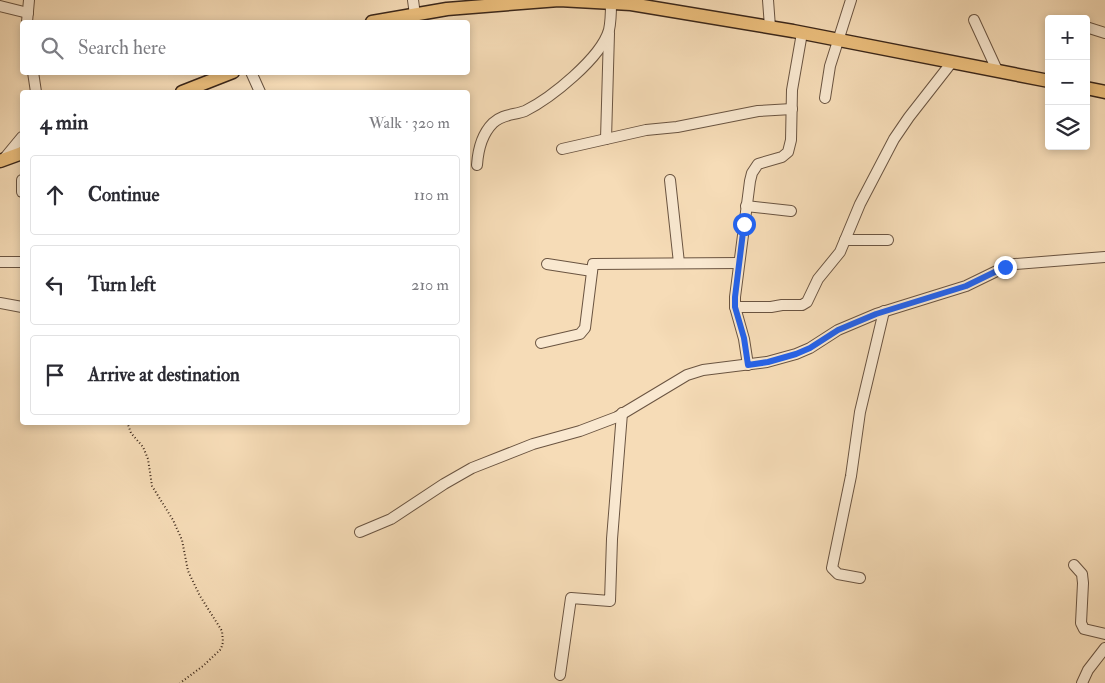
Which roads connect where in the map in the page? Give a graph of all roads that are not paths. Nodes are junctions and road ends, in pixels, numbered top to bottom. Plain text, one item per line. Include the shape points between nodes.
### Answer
1 (29, 0) edge
2 (413, 0) edge
3 (768, 0) edge
4 (851, 0) edge
5 (525, 2) edge
6 (612, 3) junction
7 (0, 6) edge
8 (415, 15) junction
9 (28, 18) edge
10 (384, 20) edge
11 (974, 20) dead end
12 (770, 27) junction
13 (1090, 28) edge
14 (608, 30) junction
15 (802, 33) junction
16 (1105, 33) edge
17 (838, 40) junction
18 (952, 62) junction
19 (997, 70) junction
20 (33, 75) edge
21 (225, 75) edge
22 (252, 75) edge
23 (1045, 80) edge
24 (1090, 89) edge
25 (36, 90) edge
26 (187, 90) edge
27 (259, 90) edge
28 (1105, 92) edge
29 (825, 98) dead end
30 (792, 109) junction
31 (20, 139) edge
32 (606, 139) junction
33 (562, 149) dead end
34 (20, 154) edge
35 (1, 161) edge
36 (477, 165) dead end
37 (670, 180) dead end
38 (746, 206) junction
39 (791, 211) dead end
40 (845, 240) junction
41 (888, 240) dead end
42 (1105, 257) edge
43 (0, 262) edge
44 (20, 262) edge
45 (679, 263) junction
46 (739, 263) junction
47 (546, 264) dead end
48 (592, 271) junction
49 (0, 303) edge
50 (20, 307) edge
51 (735, 307) junction
52 (884, 311) junction
53 (542, 343) dead end
54 (748, 365) junction
55 (622, 413) junction
56 (360, 532) dead end
57 (1074, 565) dead end
58 (860, 578) dead end
59 (1105, 634) edge
60 (1105, 648) edge
61 (560, 675) dead end
62 (1082, 683) edge

1 - 9 street
2 - 8 street
3 - 12 street
4 - 17 street
5 - 6 main road
5 - 8 main road
6 - 12 main road
6 - 14 street
7 - 9 street
8 - 10 main road
11 - 19 street
12 - 15 main road
13 - 16 street
14 - 32 street
14 - 36 street via 599,50 558,90 522,112 493,123 478,149
15 - 17 main road
15 - 30 street
17 - 18 main road
17 - 29 street
18 - 19 main road
18 - 40 street via 894,139
19 - 23 main road
20 - 25 street
21 - 26 main road
22 - 27 street
24 - 28 main road
30 - 32 street via 758,110
30 - 38 street via 788,152 758,164 752,173
31 - 35 street
32 - 33 street
34 - 35 main road
37 - 45 street
38 - 39 street
38 - 46 street
40 - 41 street
40 - 51 street via 807,302 802,305
42 - 52 street via 1015,264 966,286
43 - 44 street
45 - 46 street
45 - 48 street via 593,264
46 - 51 street
47 - 48 street
48 - 53 street via 585,328 580,334
49 - 50 street
51 - 54 street
52 - 54 street via 838,330 796,354
52 - 58 street via 860,412 832,568 838,574
54 - 55 street via 687,375
55 - 56 street via 472,468 391,519
55 - 61 street via 610,601 571,598
57 - 59 street via 1082,574 1083,582 1081,623 1084,629
60 - 62 street

